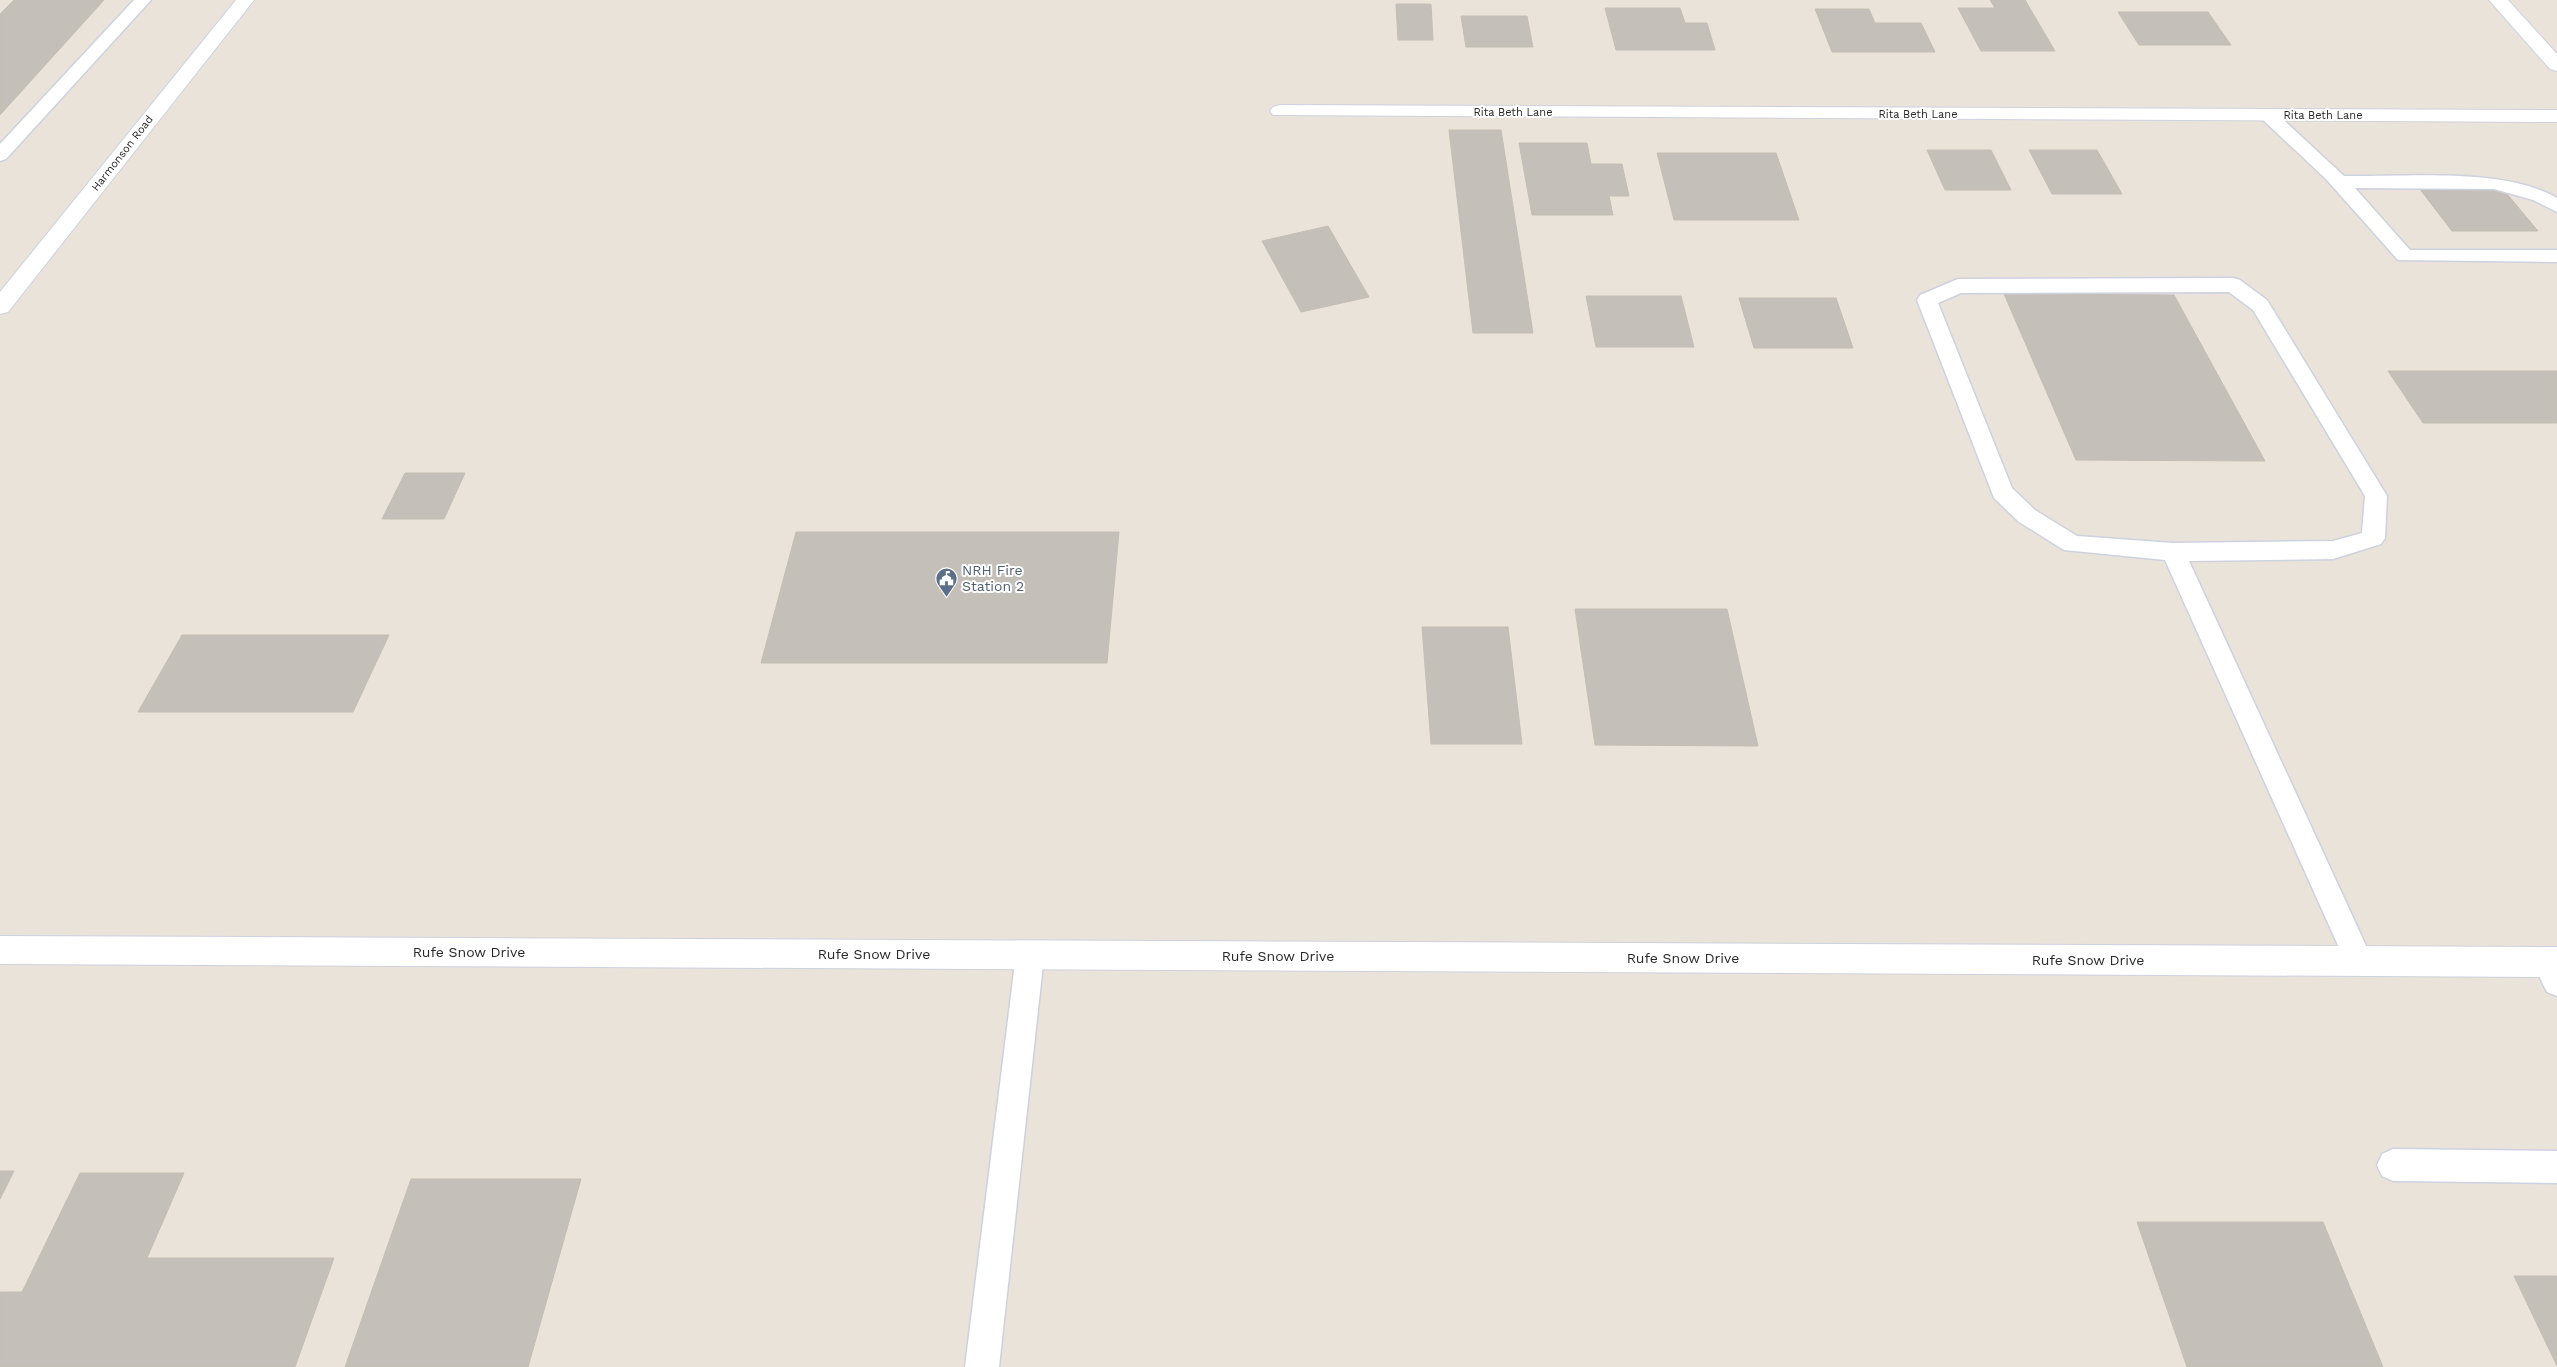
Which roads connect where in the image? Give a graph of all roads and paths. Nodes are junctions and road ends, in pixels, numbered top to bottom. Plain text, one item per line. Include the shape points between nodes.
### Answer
1 (143, 0) edge
2 (245, 0) edge
3 (2498, 0) edge
4 (2557, 65) edge
5 (1280, 111) dead end
6 (2268, 115) junction
7 (2557, 116) edge
8 (0, 155) edge
9 (2339, 182) junction
10 (2557, 206) edge
11 (2557, 256) edge
12 (1, 303) edge
13 (2173, 552) junction
14 (0, 950) edge
15 (1030, 955) junction
16 (2359, 961) junction
17 (2553, 968) edge
18 (2393, 1165) dead end
19 (2557, 1168) edge
20 (982, 1367) edge

1 - 8 lane
2 - 12 street, Harmonson Road
3 - 4 street
5 - 6 street, Rita Beth Lane
6 - 7 street, Rita Beth Lane
6 - 9 lane
9 - 10 lane via 2495,183 2540,196
9 - 11 lane via 2405,256
13 - 13 lane via 2333,550 2373,538 2376,496 2260,305 2233,285 1958,286 1927,300 2002,492 2027,516 2072,544
13 - 16 lane
14 - 15 street, Rufe Snow Drive
15 - 16 street, Rufe Snow Drive
15 - 20 lane
16 - 17 street, Rufe Snow Drive
18 - 19 lane

